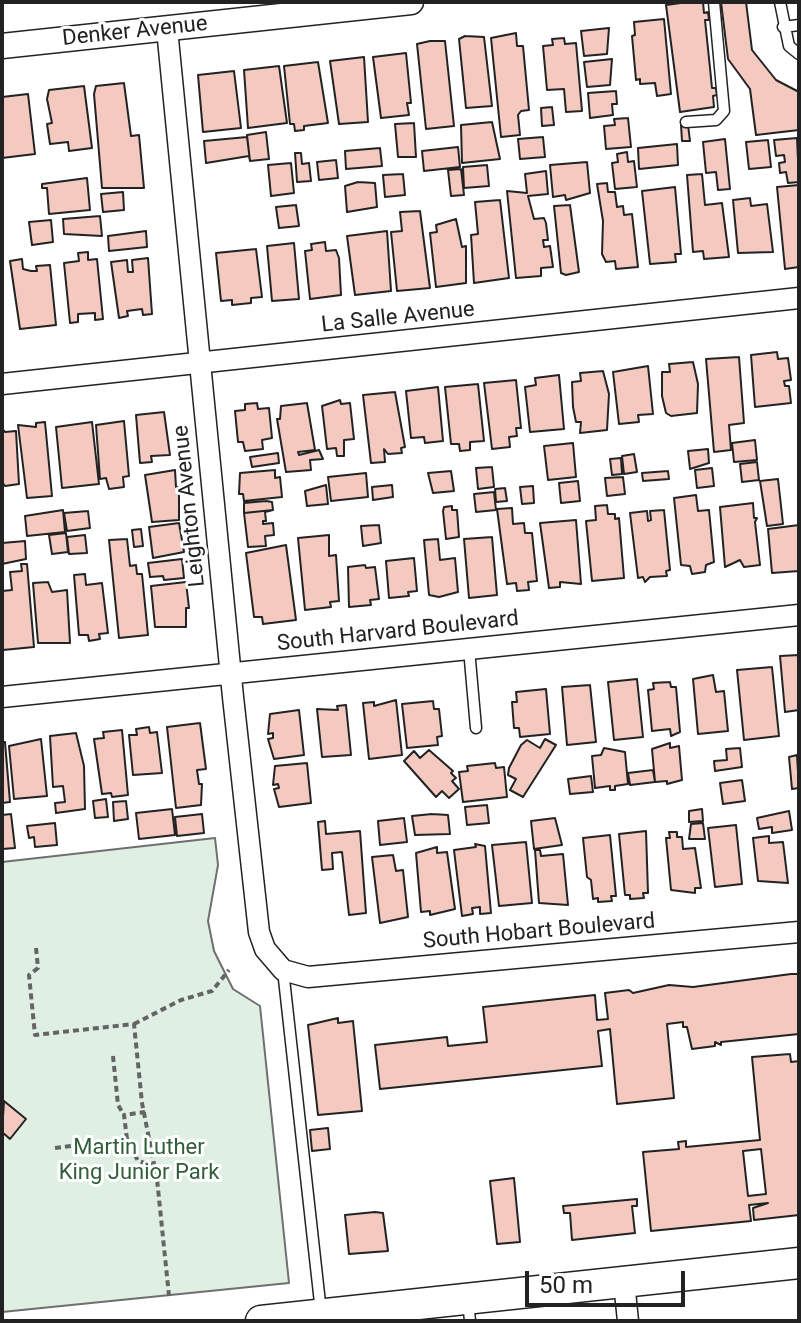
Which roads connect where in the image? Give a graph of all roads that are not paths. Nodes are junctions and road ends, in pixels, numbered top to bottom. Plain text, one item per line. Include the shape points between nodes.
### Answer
1 (411, 2) edge
2 (714, 2) edge
3 (780, 2) edge
4 (799, 25) edge
5 (783, 27) junction
6 (167, 29) junction
7 (2, 46) edge
8 (799, 54) edge
9 (686, 122) dead end
10 (799, 298) edge
11 (199, 363) junction
12 (2, 384) edge
13 (799, 615) edge
14 (469, 649) junction
15 (231, 674) junction
16 (2, 697) edge
17 (476, 728) dead end
18 (799, 932) edge
19 (283, 970) junction
20 (799, 1263) edge
21 (624, 1282) junction
22 (469, 1310) edge
23 (404, 1313) edge
24 (304, 1318) edge
25 (261, 1321) edge
26 (628, 1321) edge

1 - 6 street, Denker Avenue
2 - 9 lane via 724,111 716,120
3 - 5 lane
4 - 5 lane
5 - 8 lane via 789,46
6 - 7 street, Denker Avenue
6 - 11 street, Leighton Avenue
10 - 11 street, La Salle Avenue
11 - 12 street, La Salle Avenue
11 - 15 street, Leighton Avenue
13 - 14 street, South Harvard Boulevard
14 - 15 street, South Harvard Boulevard
14 - 17 lane
15 - 16 street, South Harvard Boulevard
15 - 19 street, Leighton Avenue via 259,932 265,949
18 - 19 street, South Hobart Boulevard via 308,977
19 - 24 lane
20 - 21 main road
21 - 22 main road
21 - 26 street
22 - 23 main road
23 - 24 main road
24 - 25 main road

